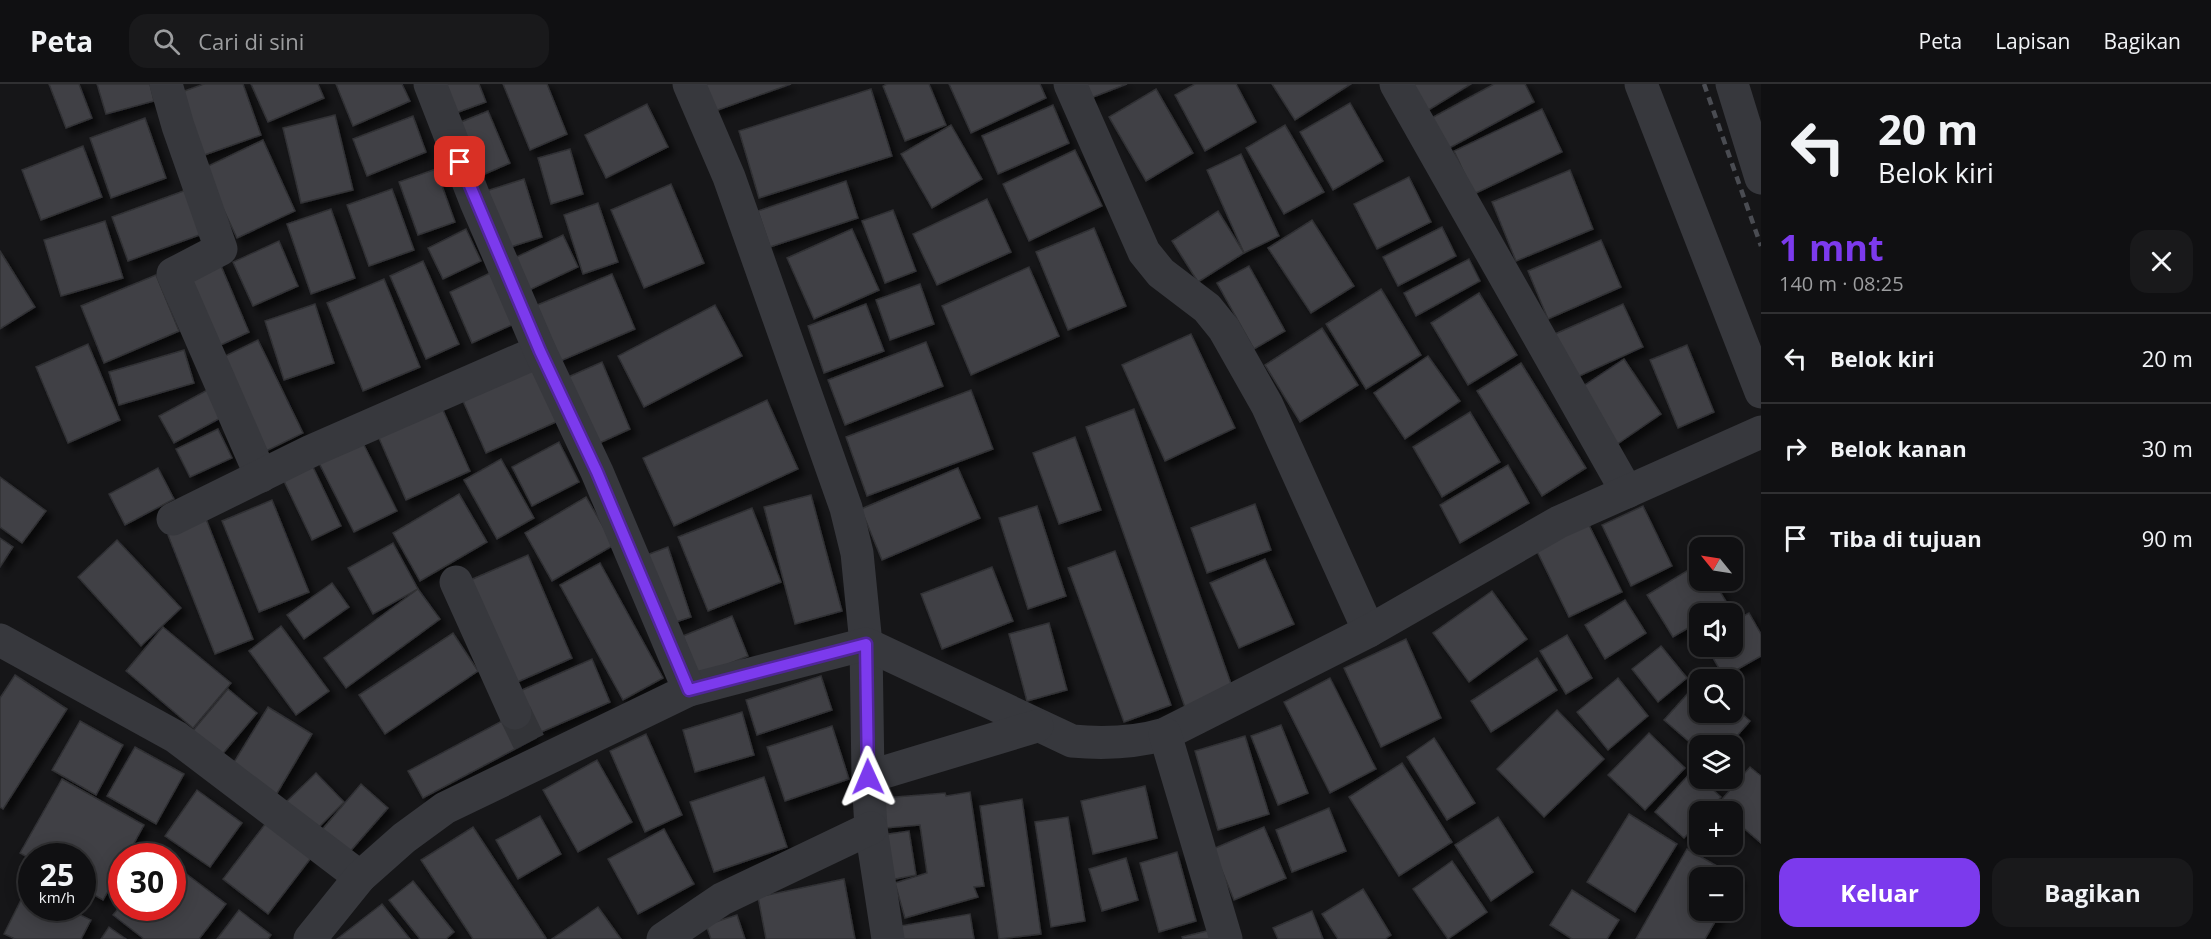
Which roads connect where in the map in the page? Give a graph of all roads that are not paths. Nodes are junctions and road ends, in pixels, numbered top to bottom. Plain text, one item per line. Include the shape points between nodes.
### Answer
1 (166, 84) edge
2 (430, 84) edge
3 (689, 84) edge
4 (1070, 84) edge
5 (1396, 84) edge
6 (1641, 84) edge
7 (1732, 84) edge
8 (1761, 178) edge
9 (540, 351) junction
10 (1761, 392) edge
11 (1761, 432) edge
12 (261, 476) junction
13 (1626, 492) junction
14 (173, 519) dead end
15 (456, 582) dead end
16 (1369, 631) junction
17 (0, 640) edge
18 (866, 644) junction
19 (689, 690) junction
20 (515, 713) tunnel mouth
21 (1037, 726) junction
22 (1165, 734) junction
23 (868, 777) junction
24 (871, 828) junction
25 (360, 877) junction
26 (310, 939) edge
27 (663, 939) edge
28 (888, 939) edge
29 (1226, 939) edge

1 - 12 street via 220,249 173,274
2 - 9 street
3 - 18 street via 729,177 846,508 857,553
4 - 16 street via 1144,252 1161,273 1207,308 1224,329 1267,405
5 - 13 street
6 - 10 street
7 - 8 street
9 - 12 street
9 - 19 street via 597,472
11 - 13 street
12 - 14 street
13 - 16 street via 1559,522
15 - 20 street
16 - 22 street
17 - 25 street via 176,737
18 - 19 street
18 - 21 street
18 - 23 street
19 - 25 street via 534,752 445,808
21 - 22 street via 1072,741 1102,743
21 - 23 street
22 - 29 street
23 - 24 street
24 - 27 street via 722,899
24 - 28 street
25 - 26 street

